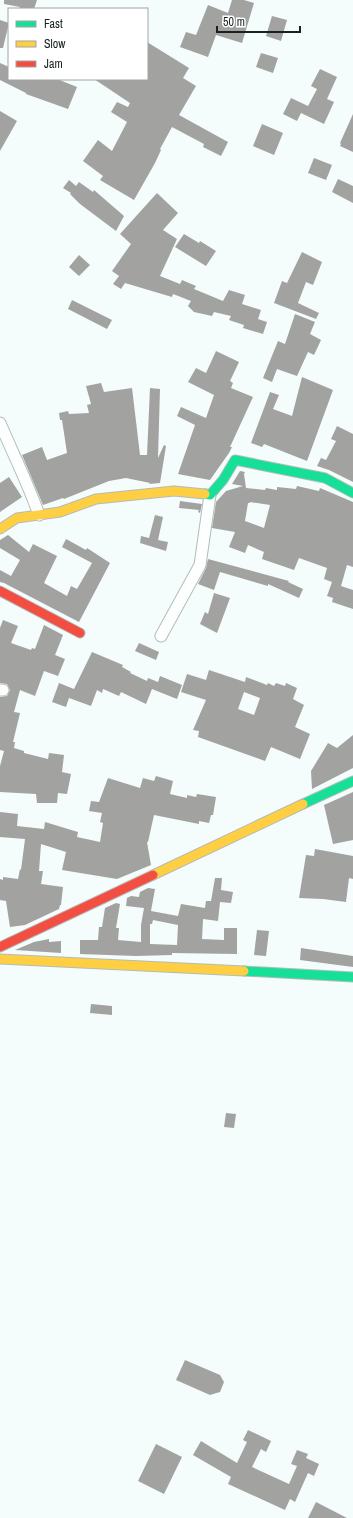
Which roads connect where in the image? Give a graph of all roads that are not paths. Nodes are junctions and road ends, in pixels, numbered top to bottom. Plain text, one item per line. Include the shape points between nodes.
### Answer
1 (0, 423) edge
2 (353, 493) edge
3 (210, 495) junction
4 (39, 515) junction
5 (0, 529) edge
6 (0, 591) edge
7 (80, 633) dead end
8 (161, 636) dead end
9 (353, 781) edge
10 (0, 947) edge
11 (0, 959) edge
12 (353, 977) edge

1 - 4 street
2 - 3 street via 325,478 235,460
3 - 4 street via 174,491 96,499 60,512
3 - 8 street via 200,565
4 - 5 street via 17,518
6 - 7 street
9 - 10 street
11 - 12 street

